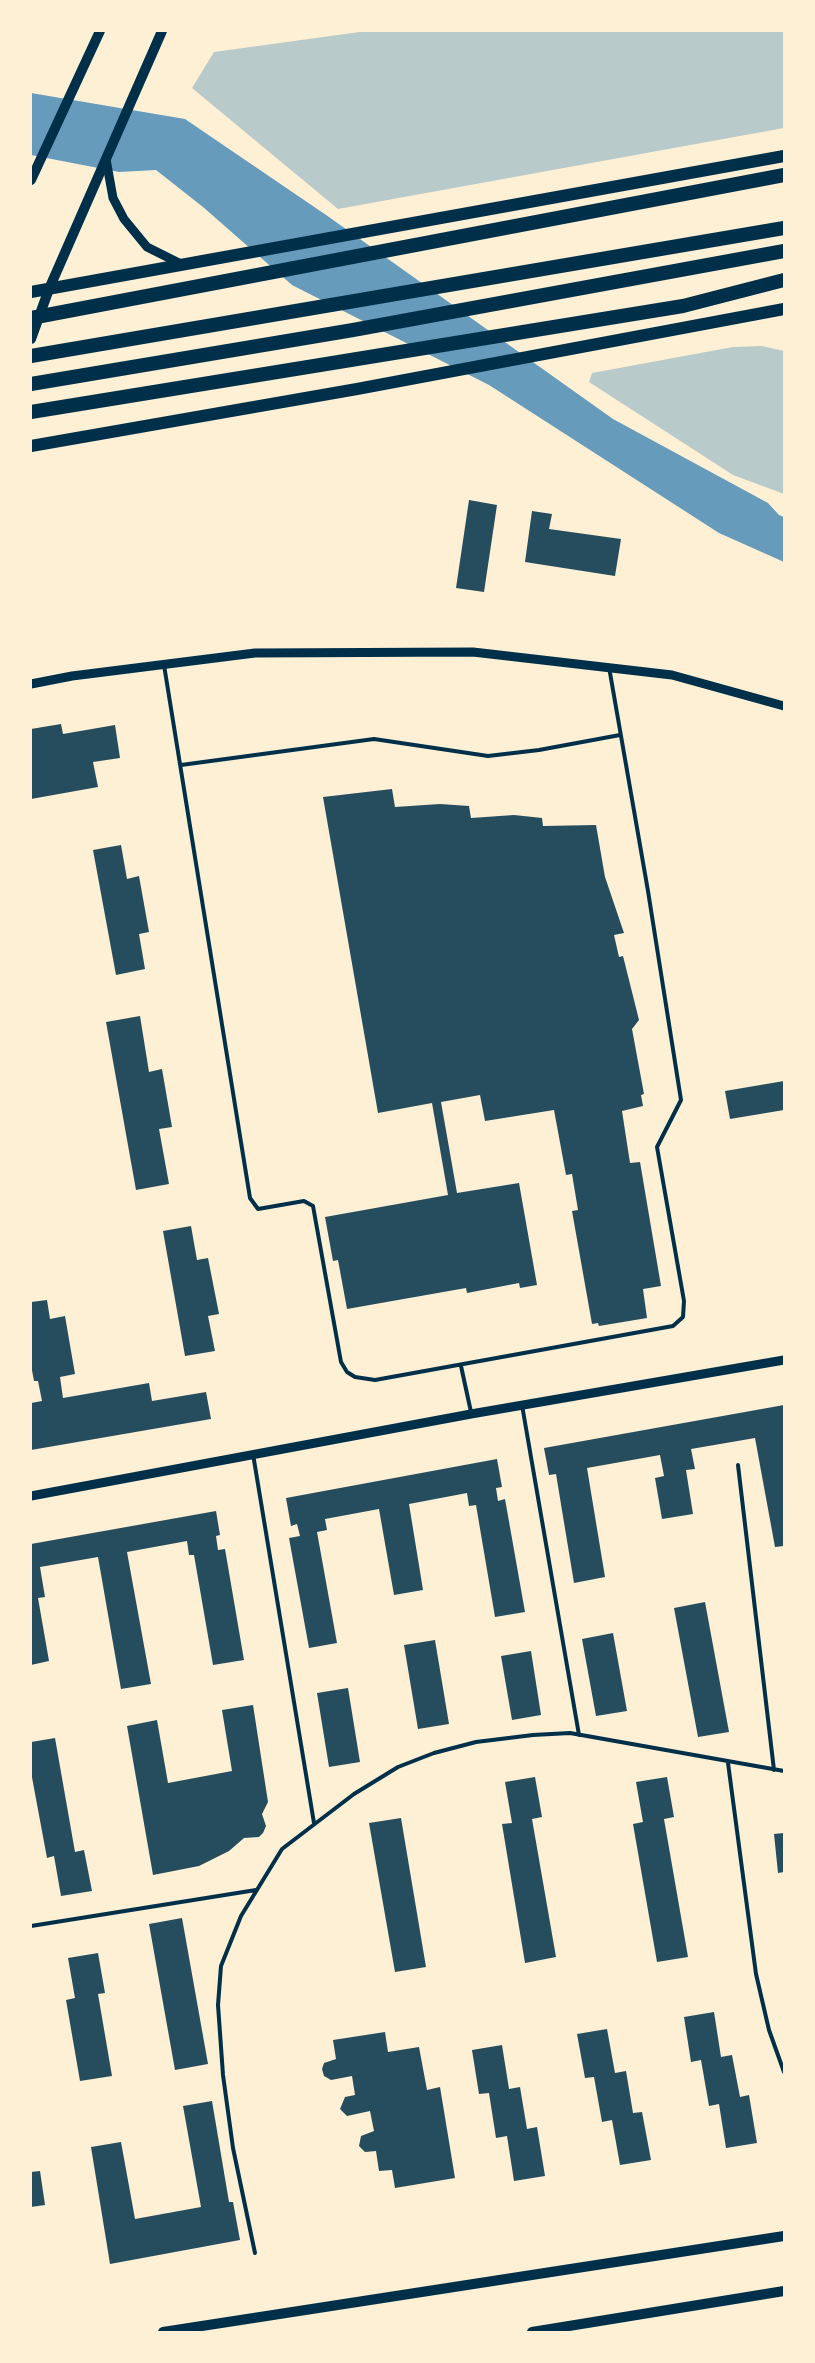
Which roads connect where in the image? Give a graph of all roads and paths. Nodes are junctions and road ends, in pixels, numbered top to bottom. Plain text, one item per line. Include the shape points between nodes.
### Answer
1 (100, 31) edge
2 (162, 31) edge
3 (784, 156) edge
4 (106, 159) junction
5 (784, 175) edge
6 (31, 180) edge
7 (784, 228) edge
8 (784, 251) edge
9 (183, 265) junction
10 (784, 280) edge
11 (49, 289) junction
12 (31, 292) edge
13 (784, 310) edge
14 (31, 318) edge
15 (31, 339) edge
16 (31, 356) edge
17 (31, 384) edge
18 (31, 412) edge
19 (31, 446) edge
20 (164, 665) junction
21 (609, 668) junction
22 (31, 684) edge
23 (784, 706) edge
24 (620, 735) junction
25 (180, 765) junction
26 (784, 1360) edge
27 (461, 1366) junction
28 (522, 1405) junction
29 (471, 1414) junction
30 (253, 1454) junction
31 (738, 1465) dead end
32 (31, 1496) edge
33 (579, 1735) junction
34 (728, 1762) junction
35 (774, 1770) junction
36 (784, 1771) edge
37 (314, 1823) junction
38 (256, 1890) junction
39 (31, 1926) edge
40 (784, 2072) edge
41 (784, 2236) edge
42 (255, 2253) dead end
43 (784, 2291) edge
44 (163, 2332) edge
45 (532, 2332) edge

1 - 6 main road
2 - 4 main road
3 - 9 main road
4 - 9 street via 113,198 124,219 147,247
4 - 11 main road
5 - 14 highway
7 - 16 highway
8 - 17 highway
9 - 11 main road
10 - 18 highway via 683,306
11 - 12 main road
11 - 15 main road
13 - 19 main road
20 - 21 street via 254,653 472,652
20 - 22 street
20 - 25 lane
21 - 23 street via 672,675
21 - 24 lane
24 - 25 lane via 488,756 374,739
24 - 27 lane via 681,1100 657,1147 684,1301 683,1317 673,1326
25 - 27 lane via 250,1198 258,1209 304,1201 313,1206 341,1362 347,1372 375,1380
26 - 28 street
27 - 29 lane
28 - 29 street
28 - 33 lane
29 - 30 street
30 - 32 street
30 - 37 lane
31 - 35 lane
33 - 34 lane
33 - 37 lane via 532,1735 476,1742 434,1753 398,1767
34 - 35 lane
34 - 40 lane via 756,1974 769,2030
35 - 36 lane
37 - 38 lane via 282,1849
38 - 39 lane
38 - 42 lane via 241,1916 221,1966 218,2005 233,2148
41 - 44 main road
43 - 45 main road

